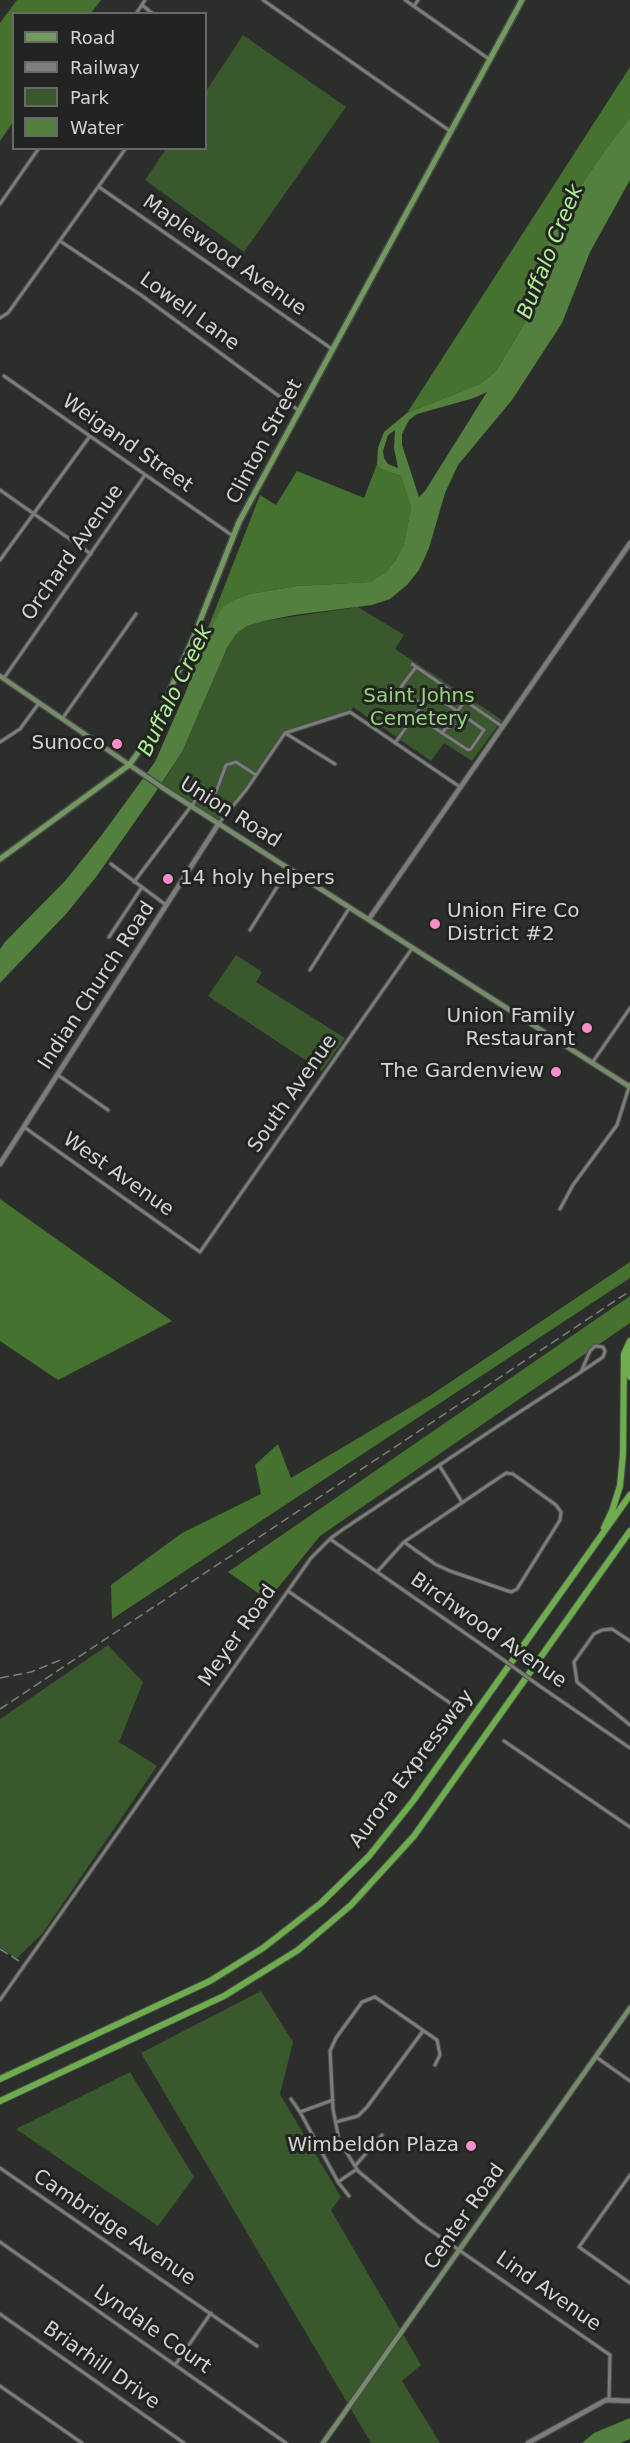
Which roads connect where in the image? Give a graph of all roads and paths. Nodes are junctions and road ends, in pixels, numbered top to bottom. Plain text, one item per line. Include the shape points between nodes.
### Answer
1 (145, 0) edge
2 (263, 0) edge
3 (405, 0) edge
4 (418, 0) edge
5 (522, 0) edge
6 (142, 5) junction
7 (414, 6) junction
8 (137, 12) edge
9 (151, 12) edge
10 (489, 59) junction
11 (450, 131) junction
12 (38, 150) edge
13 (125, 150) edge
14 (99, 187) junction
15 (0, 204) edge
16 (60, 241) junction
17 (0, 318) edge
18 (332, 349) junction
19 (4, 376) dead end
20 (298, 410) junction
21 (90, 436) junction
22 (145, 475) junction
23 (0, 490) edge
24 (34, 513) junction
25 (233, 536) junction
26 (630, 543) edge
27 (91, 554) junction
28 (0, 560) edge
29 (136, 614) dead end
30 (2, 677) edge
31 (465, 701) junction
32 (39, 703) junction
33 (422, 704) junction
34 (458, 711) junction
35 (415, 715) junction
36 (453, 717) junction
37 (62, 719) junction
38 (503, 727) junction
39 (446, 728) junction
40 (285, 733) junction
41 (442, 734) junction
42 (0, 742) edge
43 (395, 743) junction
44 (335, 764) dead end
45 (129, 765) junction
46 (256, 776) junction
47 (461, 787) junction
48 (192, 805) junction
49 (219, 823) junction
50 (0, 859) edge
51 (111, 864) dead end
52 (289, 868) junction
53 (134, 882) junction
54 (142, 887) junction
55 (166, 906) junction
56 (350, 907) junction
57 (369, 919) junction
58 (250, 930) dead end
59 (109, 937) dead end
60 (413, 947) junction
61 (310, 970) dead end
62 (630, 1008) edge
63 (592, 1063) junction
64 (58, 1075) junction
65 (630, 1086) edge
66 (108, 1110) dead end
67 (24, 1128) junction
68 (0, 1164) edge
69 (560, 1209) dead end
70 (195, 1248) joint
71 (630, 1341) edge
72 (630, 1352) edge
73 (581, 1372) junction
74 (630, 1377) edge
75 (439, 1465) junction
76 (630, 1495) edge
77 (462, 1502) junction
78 (630, 1531) edge
79 (330, 1539) junction
80 (404, 1542) junction
81 (595, 1546) junction
82 (377, 1572) junction
83 (288, 1592) junction
84 (630, 1641) edge
85 (463, 1712) dead end
86 (630, 1725) edge
87 (504, 1741) dead end
88 (630, 1748) edge
89 (630, 1827) edge
90 (0, 2000) edge
91 (630, 2008) edge
92 (424, 2030) junction
93 (596, 2057) junction
94 (435, 2065) dead end
95 (0, 2078) edge
96 (630, 2081) edge
97 (291, 2099) dead end
98 (333, 2100) junction
99 (0, 2101) edge
100 (300, 2112) junction
101 (336, 2122) junction
102 (382, 2135) dead end
103 (0, 2168) edge
104 (356, 2168) junction
105 (630, 2175) edge
106 (338, 2182) junction
107 (349, 2196) dead end
108 (0, 2242) edge
109 (460, 2249) junction
110 (630, 2277) edge
111 (628, 2282) edge
112 (211, 2313) junction
113 (0, 2314) edge
114 (257, 2346) dead end
115 (175, 2366) junction
116 (0, 2386) edge
117 (609, 2400) junction
118 (630, 2401) edge
119 (82, 2443) edge
120 (184, 2443) edge
121 (286, 2443) edge
122 (323, 2443) edge
123 (528, 2443) edge

1 - 6 street
2 - 11 street
3 - 7 street
4 - 7 street
5 - 10 main road, Clinton Street
6 - 8 street
6 - 9 street
7 - 10 street
10 - 11 main road, Clinton Street
11 - 18 main road, Clinton Street
12 - 15 street
13 - 14 street
14 - 16 street
14 - 18 street, Maplewood Avenue
16 - 17 street via 8,313
16 - 20 street, Lowell Lane
18 - 20 main road, Clinton Street
19 - 21 street, Weigand Street
20 - 25 main road, Clinton Street
21 - 22 street, Weigand Street
21 - 24 street
22 - 25 street, Weigand Street
22 - 27 street, Orchard Avenue
23 - 24 street
24 - 27 street
24 - 28 street
25 - 45 main road, Clinton Street via 149,738
26 - 38 street
27 - 30 street, Orchard Avenue
29 - 37 street
30 - 32 main road, Union Road
31 - 33 street via 414,666 401,687
31 - 34 street
31 - 38 street
32 - 37 main road, Union Road
32 - 42 street via 20,729
33 - 34 street via 431,693
33 - 35 street
34 - 36 street
34 - 41 street via 482,728 483,733 468,750
35 - 41 street
35 - 43 street
36 - 39 street via 445,721
36 - 39 street via 454,726
37 - 45 main road, Union Road
38 - 47 street
39 - 41 street
40 - 43 street via 350,711
40 - 44 street
40 - 46 street
43 - 47 street
45 - 48 main road, Union Road
45 - 50 main road, Clinton Street
46 - 48 street via 236,762 226,765 216,792
46 - 49 street
47 - 57 street
48 - 49 main road, Union Road
48 - 53 street
49 - 52 main road, Union Road
49 - 55 street, Indian Church Road
51 - 53 street
52 - 56 main road, Union Road
52 - 58 street
53 - 54 street
54 - 55 street
54 - 59 street
55 - 64 street, Indian Church Road
56 - 57 main road, Union Road
56 - 61 street
57 - 60 main road, Union Road
60 - 63 main road, Union Road
60 - 70 street, South Avenue via 200,1252
62 - 63 street
63 - 65 main road, Union Road
64 - 66 street
64 - 67 street, Indian Church Road
65 - 69 street via 617,1125
67 - 68 street, Indian Church Road
67 - 70 street, West Avenue
71 - 81 highway via 624,1354 620,1486
72 - 74 highway
73 - 73 street, Meyer Road via 590,1350 603,1347 603,1357
73 - 75 street, Meyer Road
75 - 77 street
75 - 79 street, Meyer Road
76 - 81 highway, Aurora Expressway
77 - 80 street
77 - 80 street via 506,1473 513,1474 561,1512 560,1520 517,1589 511,1592 450,1571
78 - 99 highway, Aurora Expressway via 414,1836 325,1928 271,1968 224,1996
79 - 82 street, Birchwood Avenue
79 - 83 street, Meyer Road via 311,1558
80 - 82 street
81 - 95 highway, Aurora Expressway via 392,1830 353,1873 295,1925 239,1964 183,1995
82 - 88 street, Birchwood Avenue, bridge
83 - 85 street
83 - 90 street, Meyer Road
84 - 86 street via 612,1629 602,1630 594,1634 574,1662 578,1682
87 - 89 street
91 - 93 main road, Center Road
92 - 94 street via 437,2040 440,2048
92 - 98 street via 375,1997 362,2001 330,2051
92 - 101 street via 367,2107 358,2116
93 - 96 street
93 - 109 main road, Center Road
97 - 100 street
98 - 100 street
98 - 101 street
100 - 106 street
101 - 104 street via 339,2139
102 - 104 street
103 - 112 street, Cambridge Avenue
104 - 106 street
104 - 109 street via 420,2223
105 - 111 street via 579,2247
106 - 107 street
108 - 115 street, Lyndale Court
109 - 117 street, Lind Avenue via 610,2355
109 - 122 main road, Center Road
110 - 111 street
112 - 114 street, Cambridge Avenue
112 - 115 street
113 - 120 street, Briarhill Drive
115 - 121 street, Lyndale Court
116 - 119 street
117 - 118 street
117 - 123 street

